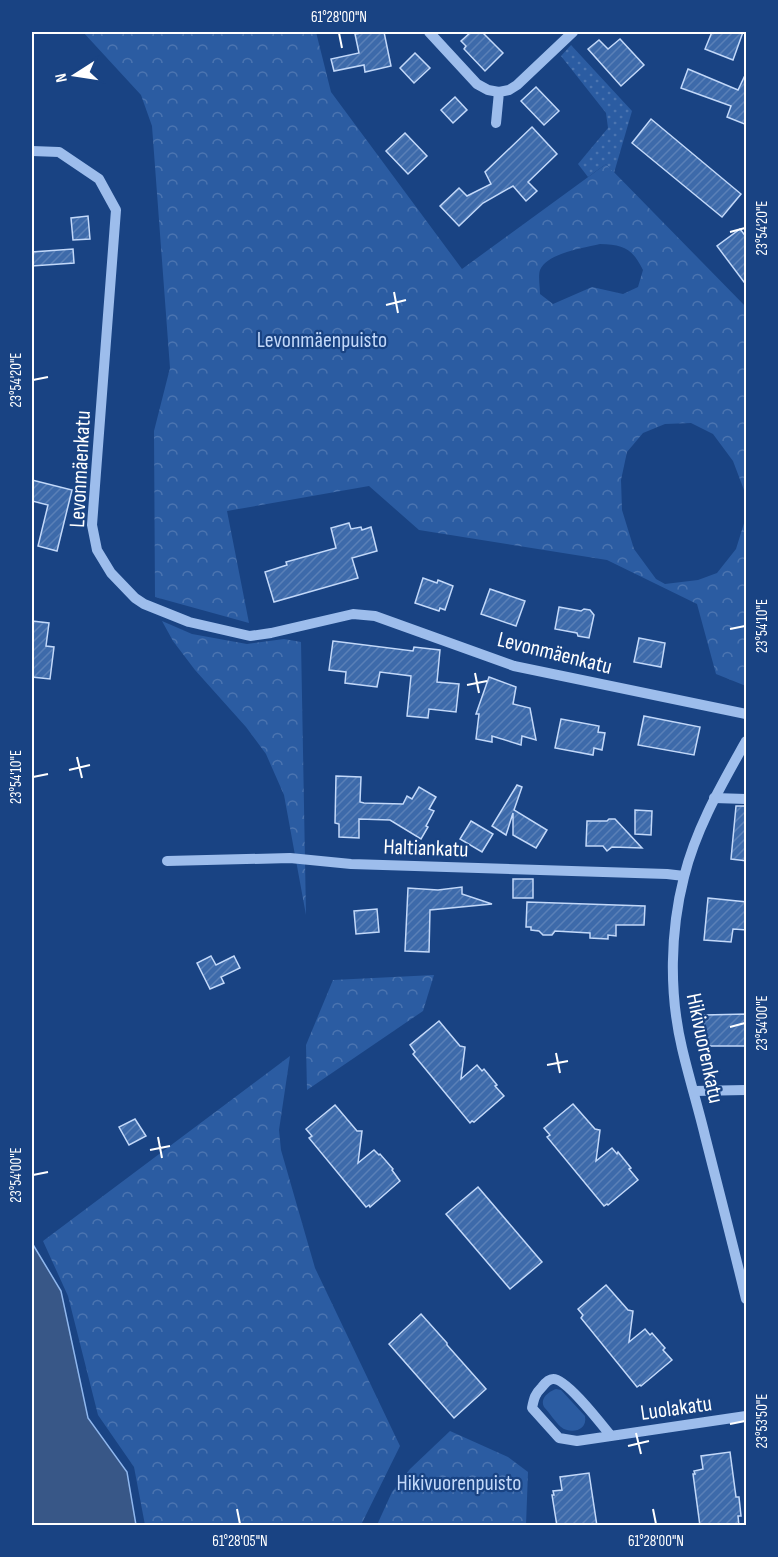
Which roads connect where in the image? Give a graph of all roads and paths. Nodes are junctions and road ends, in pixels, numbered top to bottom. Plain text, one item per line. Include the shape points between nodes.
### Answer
1 (429, 32) edge
2 (573, 32) edge
3 (499, 92) junction
4 (496, 123) dead end
5 (32, 151) edge
6 (747, 714) edge
7 (747, 741) edge
8 (714, 798) junction
9 (747, 799) edge
10 (167, 861) dead end
11 (684, 876) junction
12 (694, 1090) junction
13 (747, 1090) edge
14 (747, 1299) edge
15 (747, 1416) edge
16 (611, 1436) junction

1 - 3 street via 477,84
2 - 3 street via 518,85
3 - 4 street
5 - 6 street, Levonmäenkatu via 59,152 99,179 116,210 92,525 97,550 111,573 135,598 189,622 250,636 353,614 375,616 514,666
7 - 8 street, Hikivuorenkatu
8 - 9 street
8 - 11 street, Hikivuorenkatu
10 - 11 street, Haltiankatu via 290,858 351,864
11 - 12 street, Hikivuorenkatu via 676,929 674,993 682,1047
12 - 13 street
12 - 14 street, Hikivuorenkatu
15 - 16 street, Luolakatu
16 - 16 street, Luolakatu via 577,1441 559,1438 532,1408 534,1395 546,1382 559,1380

